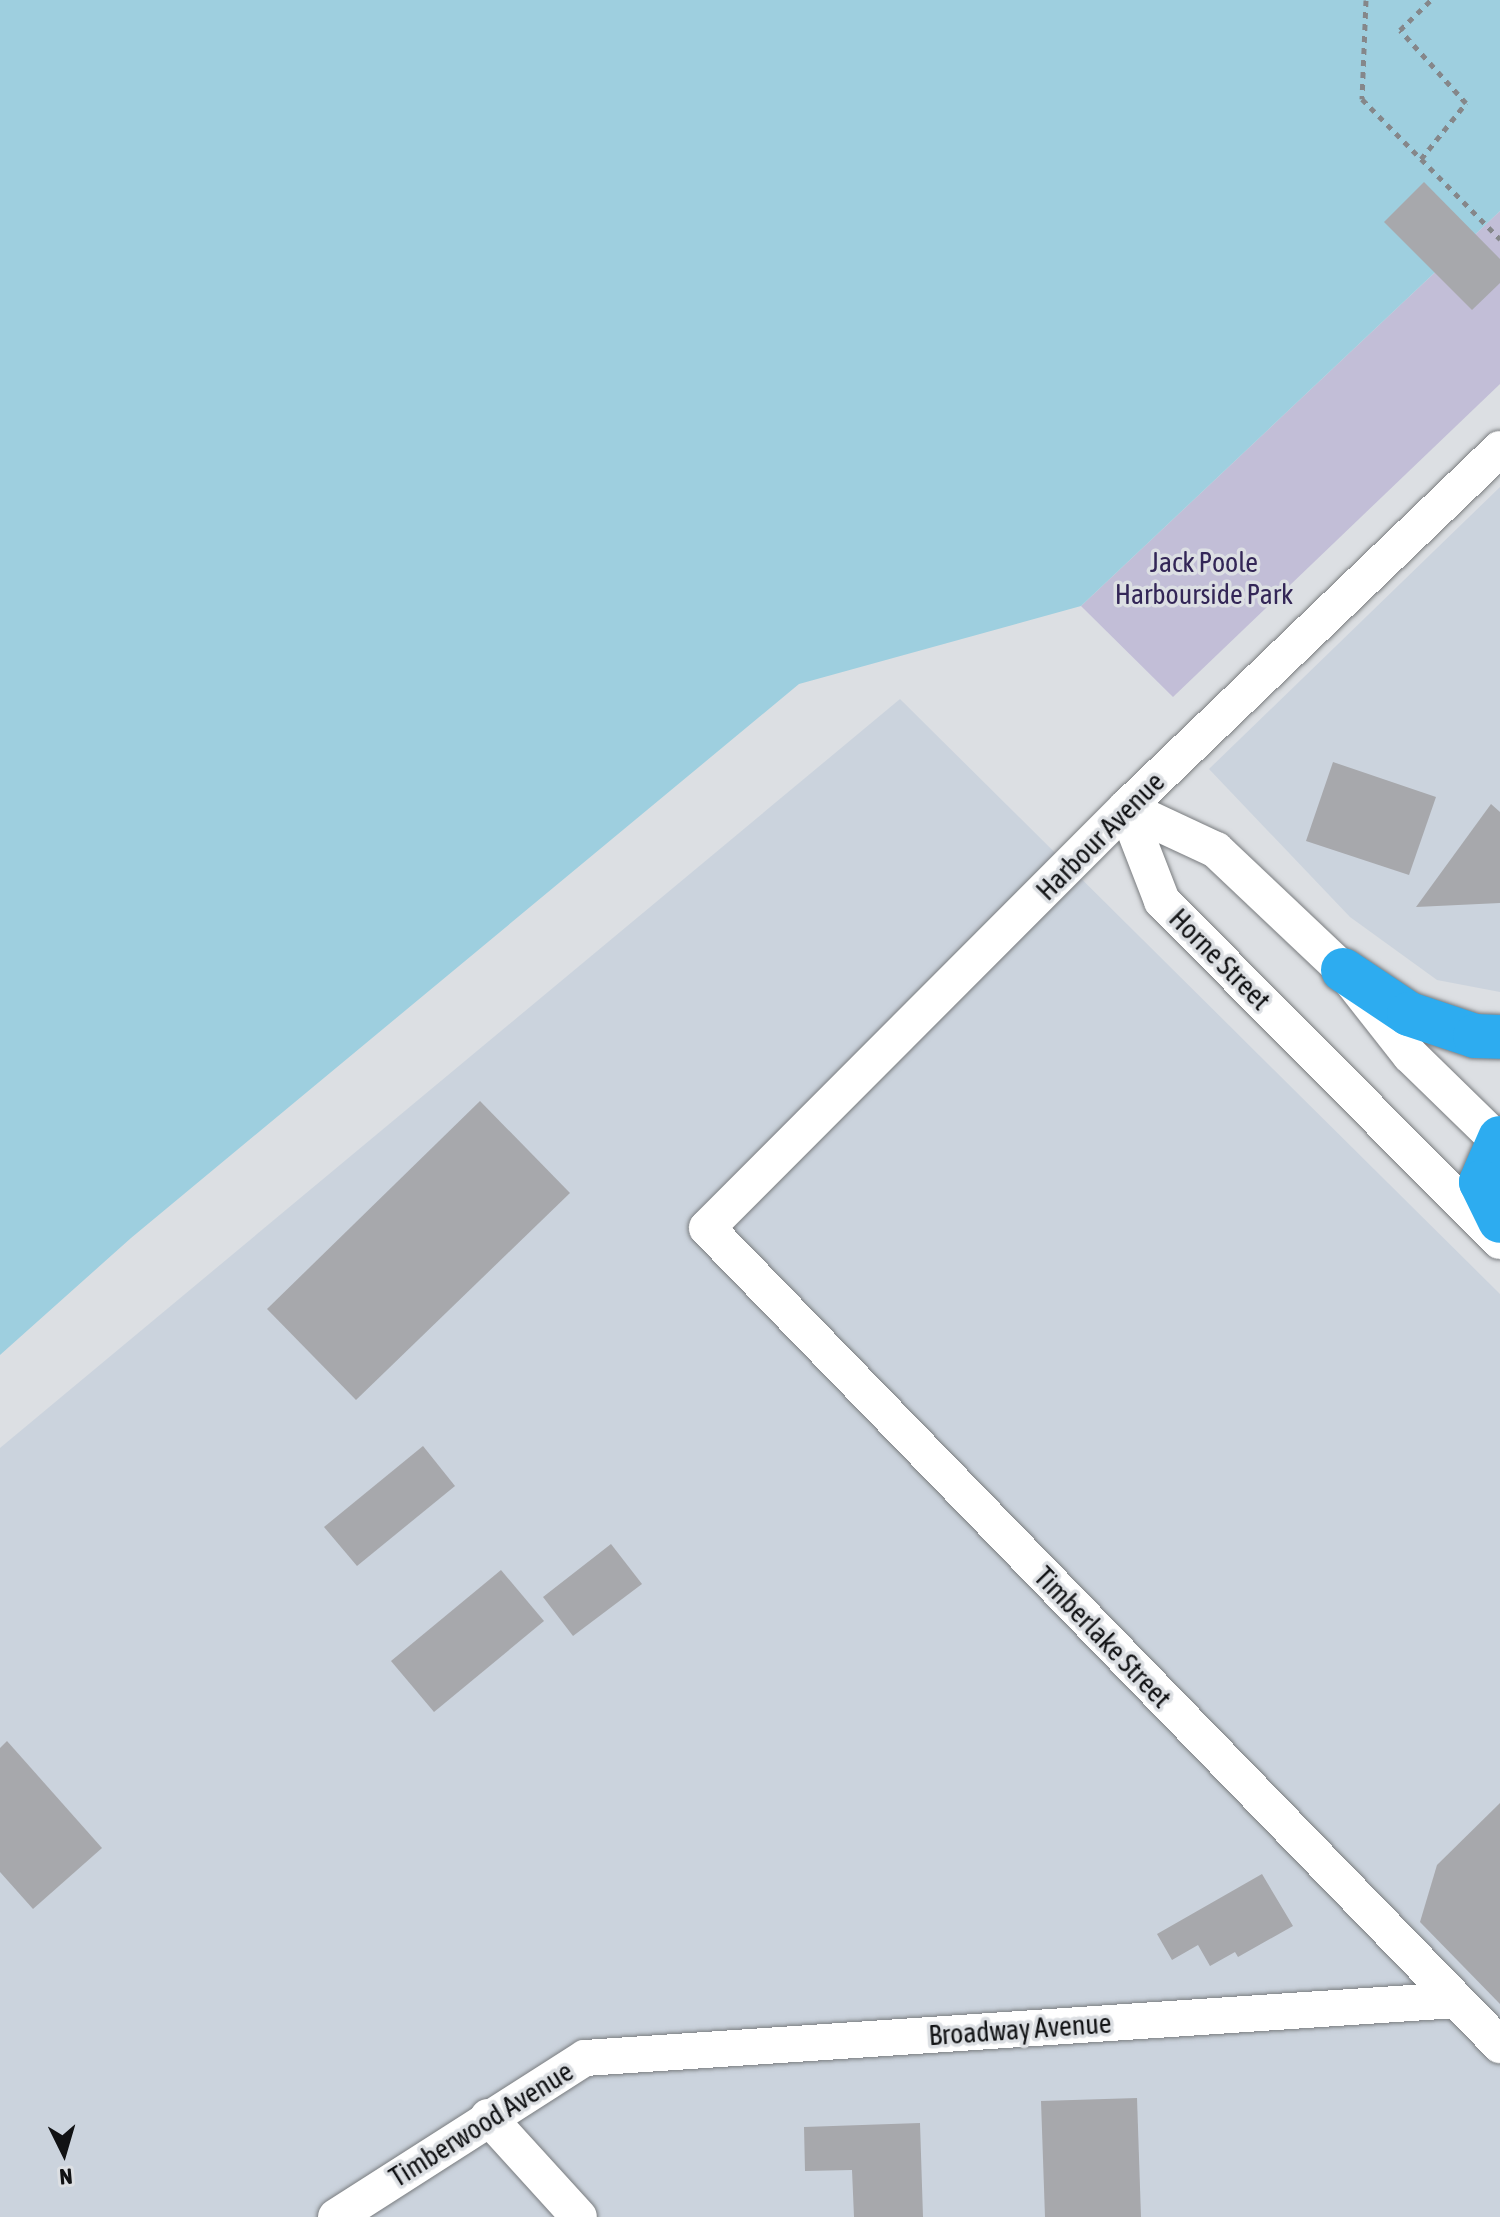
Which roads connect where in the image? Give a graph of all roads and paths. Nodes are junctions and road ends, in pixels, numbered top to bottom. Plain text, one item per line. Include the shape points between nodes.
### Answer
1 (1366, 0) edge
2 (1431, 0) edge
3 (1421, 159) junction
4 (1500, 239) edge
5 (1500, 449) edge
6 (1126, 808) junction
7 (1343, 970) junction
8 (1500, 1037) edge
9 (1499, 1139) edge
10 (1500, 1221) edge
11 (707, 1228) joint
12 (1500, 1241) edge
13 (1455, 2000) junction
14 (1500, 2045) edge
15 (585, 2058) joint
16 (488, 2117) junction
17 (336, 2217) edge
18 (579, 2217) edge

1 - 3 path via 1362,99
2 - 3 path via 1400,30 1466,103
3 - 4 path
5 - 6 street, Harbour Avenue
6 - 7 street via 1216,850
6 - 11 street, Harbour Avenue
6 - 12 street, Horne Street via 1162,901
7 - 8 highway via 1409,1014 1475,1036
7 - 9 street via 1410,1055
9 - 10 highway via 1481,1182
11 - 13 street, Timberlake Street
13 - 14 street, Timberlake Street
13 - 15 street, Broadway Avenue
15 - 16 street, Timberwood Avenue
16 - 17 street, Timberwood Avenue
16 - 18 street

